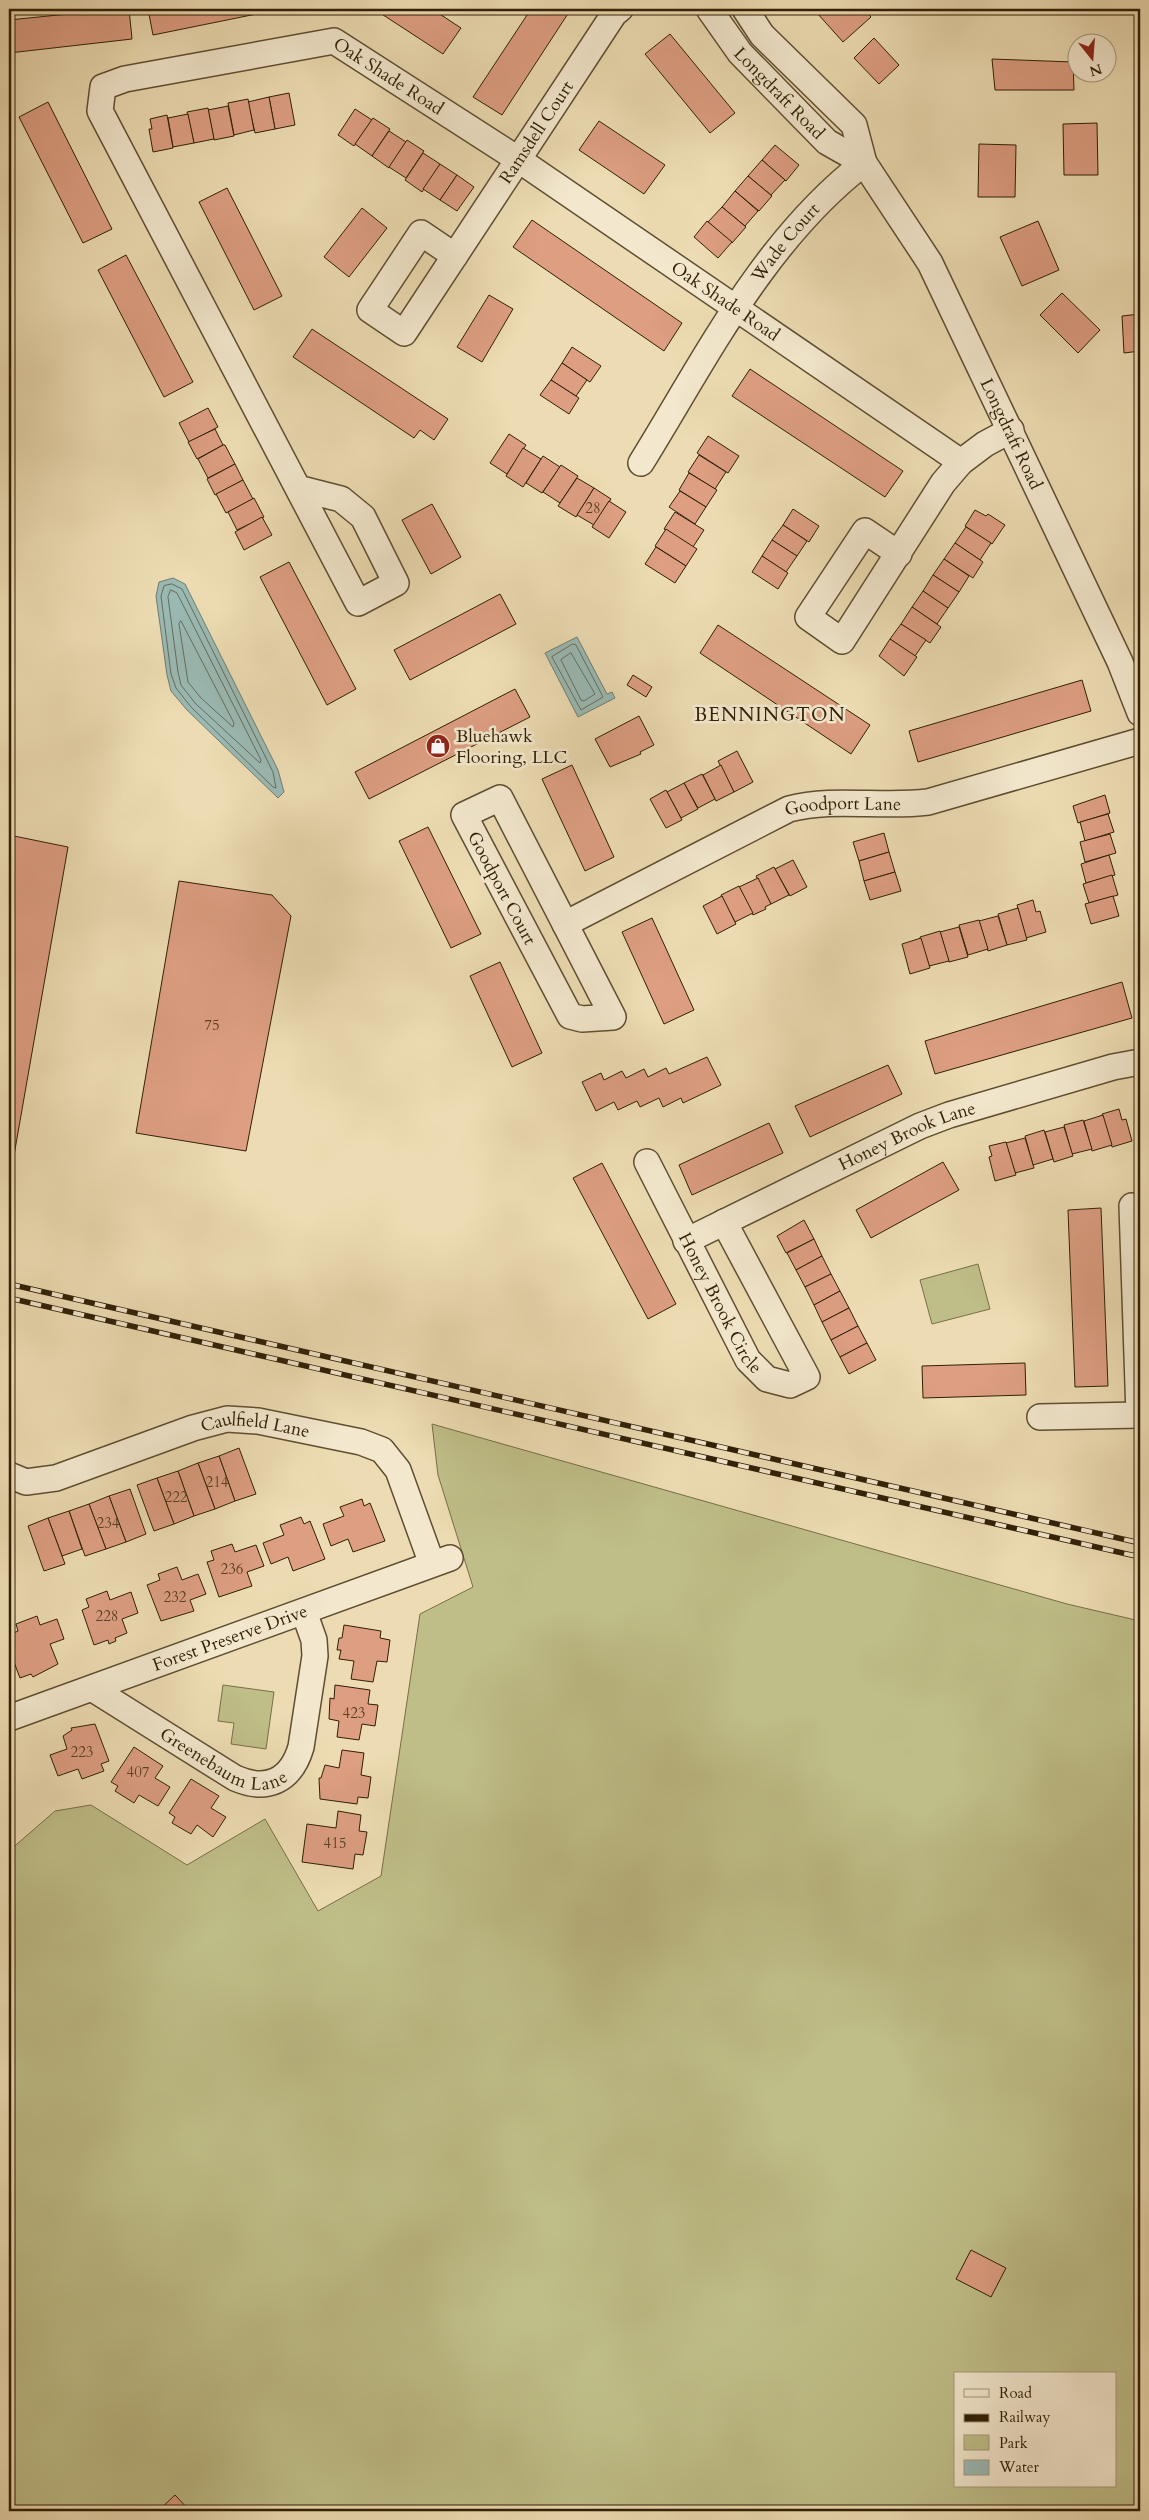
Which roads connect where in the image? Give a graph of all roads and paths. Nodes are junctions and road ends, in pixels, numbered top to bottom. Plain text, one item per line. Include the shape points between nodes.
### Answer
1 (620, 9) edge
2 (709, 9) edge
3 (745, 9) edge
4 (519, 160) junction
5 (864, 163) junction
6 (455, 256) dead end
7 (735, 308) junction
8 (1011, 430) junction
9 (961, 462) junction
10 (641, 463) dead end
11 (298, 488) junction
12 (899, 554) dead end
13 (1140, 713) edge
14 (1140, 742) edge
15 (565, 924) junction
16 (1140, 1062) edge
17 (646, 1162) dead end
18 (1132, 1206) dead end
19 (724, 1222) junction
20 (686, 1241) junction
21 (1139, 1415) edge
22 (1040, 1417) dead end
23 (9, 1475) edge
24 (441, 1561) joint
25 (304, 1612) junction
26 (93, 1689) junction
27 (9, 1718) edge

1 - 4 street, Ramsdell Court
2 - 5 street, Longdraft Road via 740,53 827,142
3 - 5 street, Longdraft Road via 762,35 854,125
4 - 6 street, Ramsdell Court
4 - 7 street, Oak Shade Road
4 - 11 street, Oak Shade Road via 334,41 125,79 103,87 100,111
5 - 7 street, Wade Court via 789,236
5 - 8 street, Longdraft Road via 930,263
7 - 9 street, Oak Shade Road
7 - 10 street, Wade Court
8 - 9 street
8 - 13 street, Longdraft Road via 1120,662
9 - 12 street via 943,483
11 - 11 street, Oak Shade Road via 341,499 363,517 396,583 358,603
14 - 15 street, Goodport Lane via 928,802 811,803 789,809
15 - 15 street, Goodport Court via 614,1017 582,1019 570,1016 464,815 500,798
16 - 19 street, Honey Brook Lane via 1113,1067 920,1126
17 - 20 street, Honey Brook Circle
18 - 21 street
19 - 20 street, Honey Brook Lane
19 - 20 street, Honey Brook Circle via 807,1377 790,1385 767,1379 748,1360
21 - 22 street
23 - 24 street, Caulfield Lane via 26,1482 56,1478 193,1428 226,1419 248,1419 352,1440 382,1450 391,1459
24 - 25 street, Forest Preserve Drive
25 - 26 street, Forest Preserve Drive
25 - 26 street, Greenebaum Lane via 314,1640 315,1656 300,1747 293,1768 275,1781 252,1784 235,1778
26 - 27 street, Forest Preserve Drive

